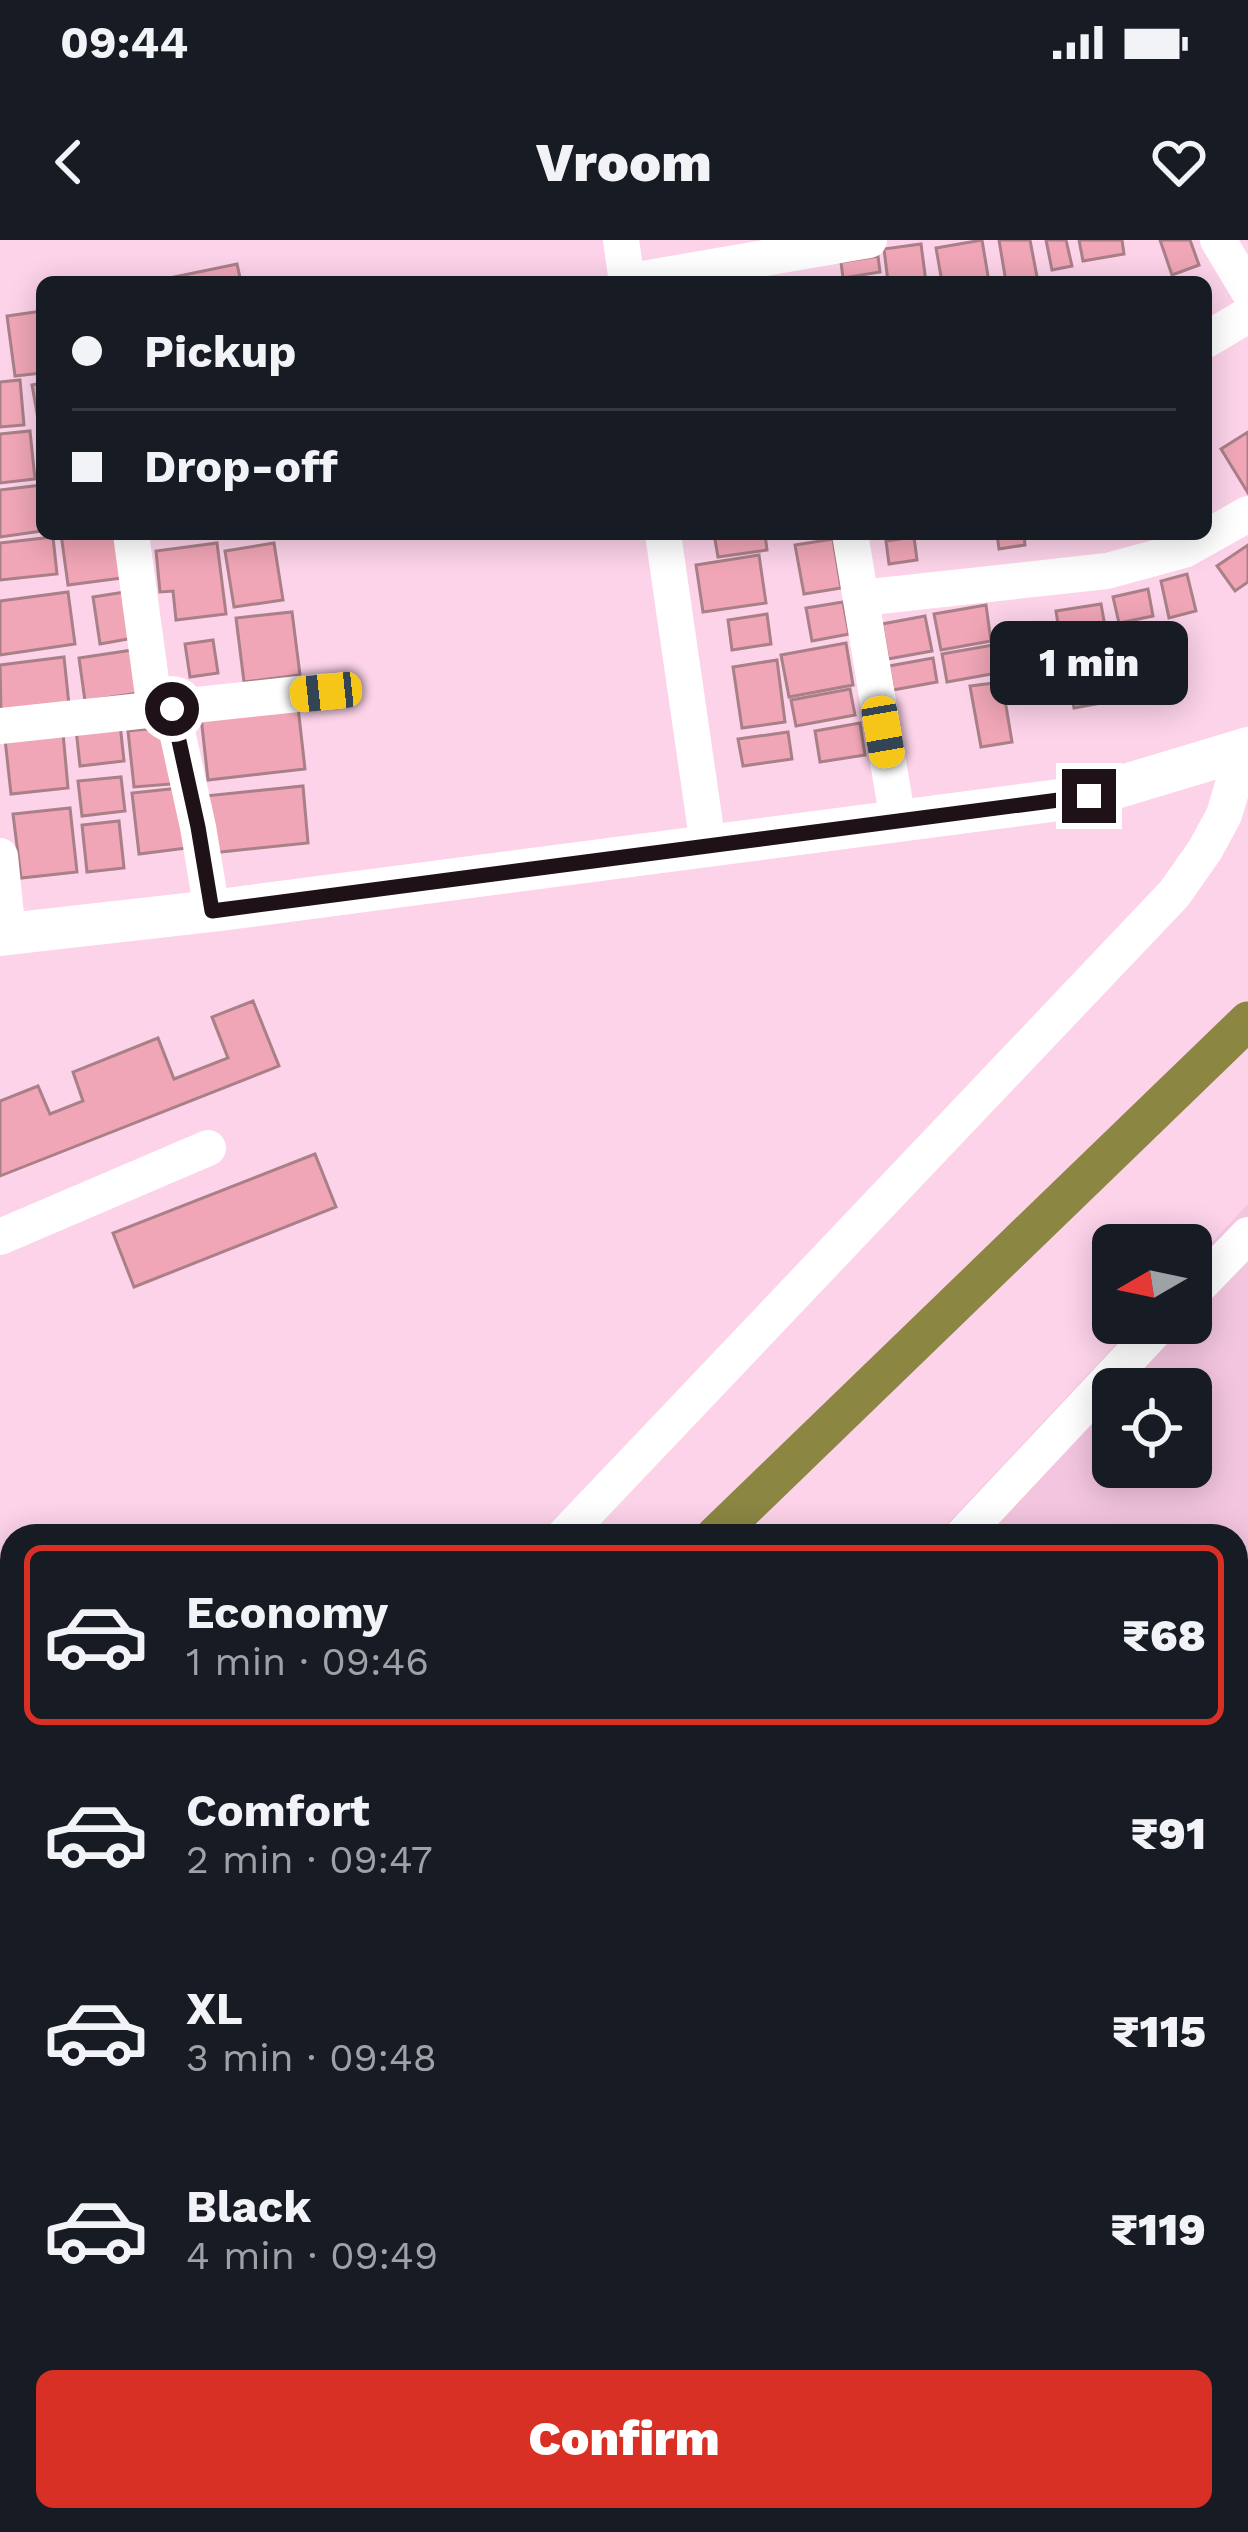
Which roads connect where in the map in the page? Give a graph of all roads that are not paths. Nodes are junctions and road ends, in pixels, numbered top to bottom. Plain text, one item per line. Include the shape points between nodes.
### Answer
1 (621, 240) edge
2 (868, 240) edge
3 (1218, 240) edge
4 (810, 257) edge
5 (625, 276) edge
6 (670, 276) edge
7 (1248, 290) edge
8 (1248, 315) edge
9 (1212, 336) edge
10 (1248, 514) edge
11 (1212, 534) edge
12 (132, 540) edge
13 (664, 540) edge
14 (851, 540) edge
15 (1202, 540) edge
16 (861, 598) junction
17 (326, 692) dead end
18 (164, 709) junction
19 (0, 726) edge
20 (1245, 750) edge
21 (898, 820) junction
22 (708, 845) junction
23 (0, 856) edge
24 (212, 911) junction
25 (4, 935) edge
26 (208, 1148) dead end
27 (1248, 1235) edge
28 (0, 1237) edge
29 (1212, 1272) edge
30 (1142, 1344) edge
31 (576, 1524) edge
32 (973, 1524) edge

1 - 5 street
2 - 4 street
3 - 7 street
4 - 6 street
8 - 9 street
10 - 11 street
12 - 18 street
13 - 22 street
14 - 16 street
15 - 16 street via 1107,571
16 - 21 street
17 - 18 street
18 - 19 street
18 - 24 street
20 - 21 street via 1089,796
20 - 31 street via 1224,815 1174,894
21 - 22 street
22 - 24 street
23 - 25 street
24 - 25 street
26 - 28 street
27 - 29 street
30 - 32 street

